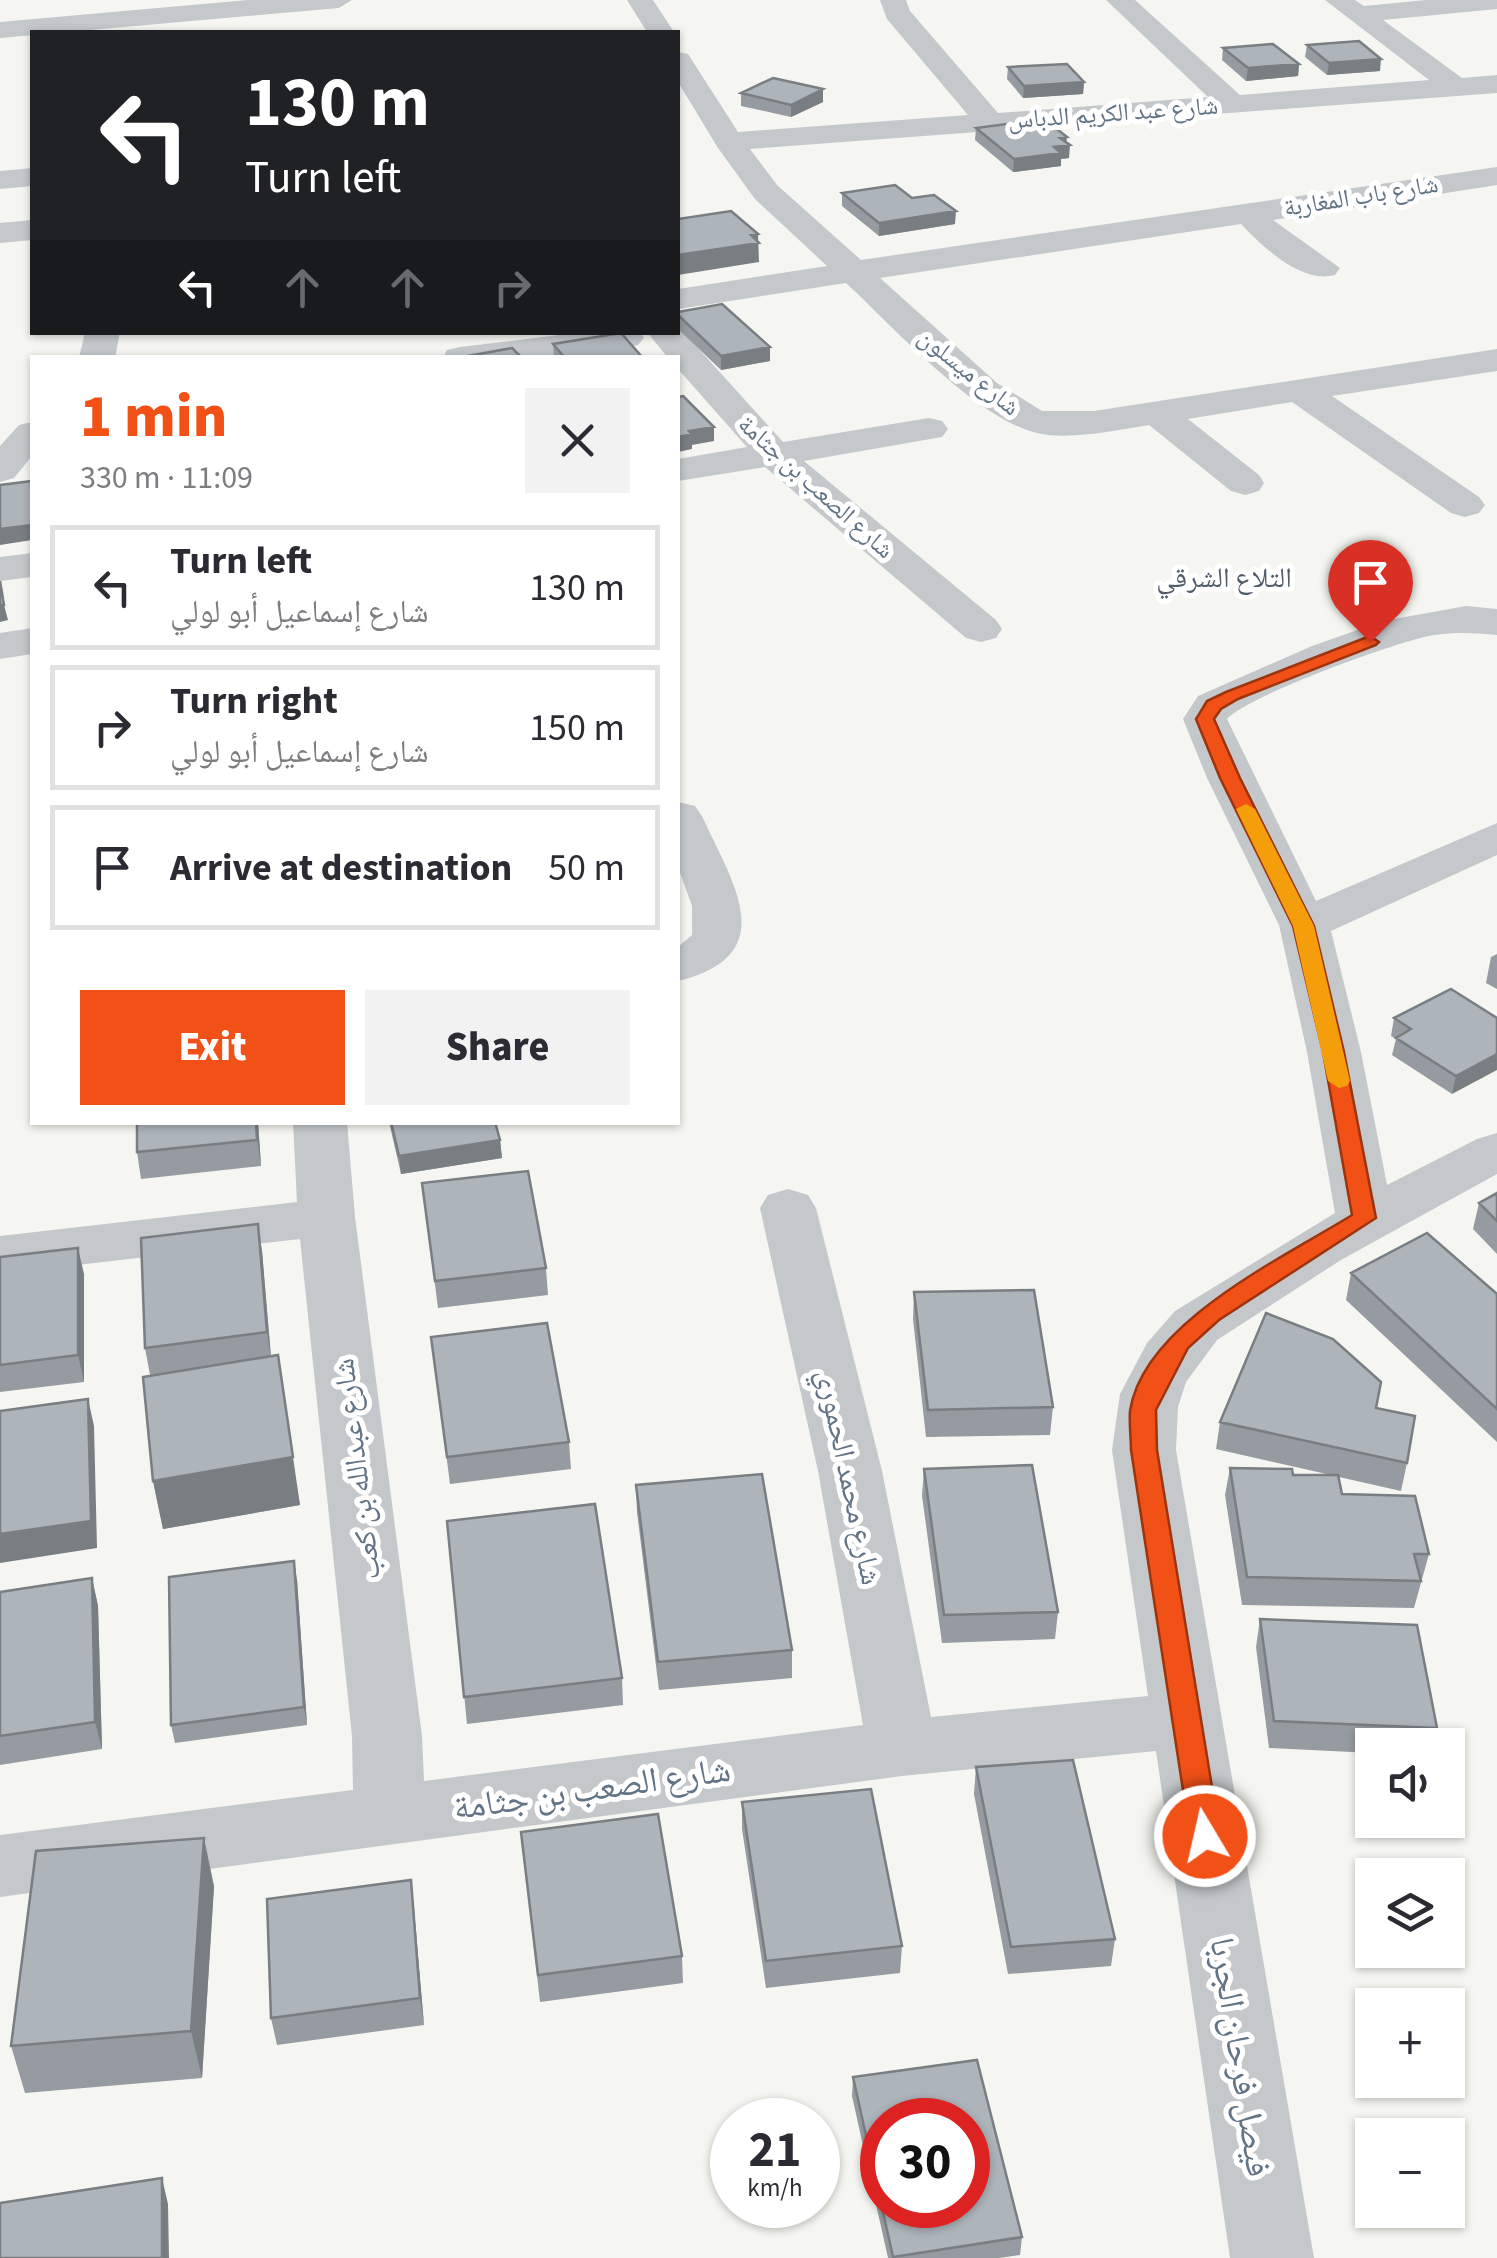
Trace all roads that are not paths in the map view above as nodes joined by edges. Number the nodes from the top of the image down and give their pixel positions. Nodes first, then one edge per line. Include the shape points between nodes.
1 (640, 0) edge
2 (893, 0) edge
3 (1119, 0) edge
4 (1497, 1) edge
5 (352, 4) edge
6 (1348, 7) edge
7 (0, 30) edge
8 (659, 30) edge
9 (680, 63) edge
10 (1497, 84) edge
11 (1456, 88) junction
12 (1233, 104) junction
13 (990, 122) junction
14 (729, 142) junction
15 (1497, 176) edge
16 (30, 177) edge
17 (0, 180) edge
18 (1258, 213) junction
19 (30, 230) edge
20 (0, 233) edge
21 (1323, 268) dead end
22 (849, 271) junction
23 (680, 299) edge
24 (649, 335) edge
25 (667, 335) edge
26 (485, 355) edge
27 (1497, 360) edge
28 (1298, 390) junction
29 (30, 406) edge
30 (0, 410) edge
31 (1156, 412) junction
32 (929, 429) dead end
33 (30, 434) edge
34 (775, 456) junction
35 (0, 470) edge
36 (680, 470) edge
37 (1244, 483) dead end
38 (1465, 505) dead end
39 (30, 565) edge
40 (0, 570) edge
41 (1497, 622) edge
42 (981, 629) dead end
43 (30, 641) edge
44 (0, 646) edge
45 (680, 821) edge
46 (1497, 837) edge
47 (1304, 926) junction
48 (680, 965) edge
49 (320, 1125) edge
50 (1497, 1152) edge
51 (788, 1208) dead end
52 (326, 1217) junction
53 (1364, 1218) junction
54 (0, 1255) edge
55 (1186, 1720) junction
56 (902, 1748) junction
57 (390, 1815) junction
58 (0, 1866) edge
59 (1272, 2258) edge

1 - 8 street
2 - 13 street
3 - 12 street
4 - 6 street
5 - 7 street
6 - 11 street
9 - 14 street, شارع ميسلون
10 - 11 street, شارع عبد الكريم الدباس
11 - 12 street, شارع عبد الكريم الدباس
12 - 13 street, شارع عبد الكريم الدباس
13 - 14 street, شارع عبد الكريم الدباس
14 - 22 street, شارع ميسلون via 766,192
15 - 18 street, شارع باب المغاربة
16 - 17 street
18 - 21 street, شارع باب المغاربة via 1254,220 1267,234
18 - 22 street
19 - 20 street
22 - 23 street
22 - 31 street, شارع ميسلون via 984,391 1028,420 1080,423
24 - 26 street
25 - 34 street, شارع الصعب بن جثامة
27 - 28 street, شارع ميسلون
28 - 31 street, شارع ميسلون
28 - 38 street
29 - 30 street
31 - 37 street
32 - 34 street
33 - 35 street
34 - 36 street
34 - 42 street, شارع الصعب بن جثامة
39 - 40 street
41 - 47 street via 1461,617 1402,630 1214,705 1205,719
43 - 44 street
45 - 48 street via 720,929 708,948
46 - 47 street
47 - 53 street
49 - 52 street, شارع عبدالله بن كعب
50 - 53 street, فيصل فرحان الجربا
51 - 56 street, شارع محمد الحموري via 850,1471
52 - 54 street
52 - 57 street, شارع عبدالله بن كعب via 386,1716
53 - 55 street, فيصل فرحان الجربا via 1210,1314 1180,1342 1143,1410
55 - 56 street, شارع الصعب بن جثامة
55 - 59 street, فيصل فرحان الجربا
56 - 57 street, شارع الصعب بن جثامة
57 - 58 street, شارع الصعب بن جثامة

